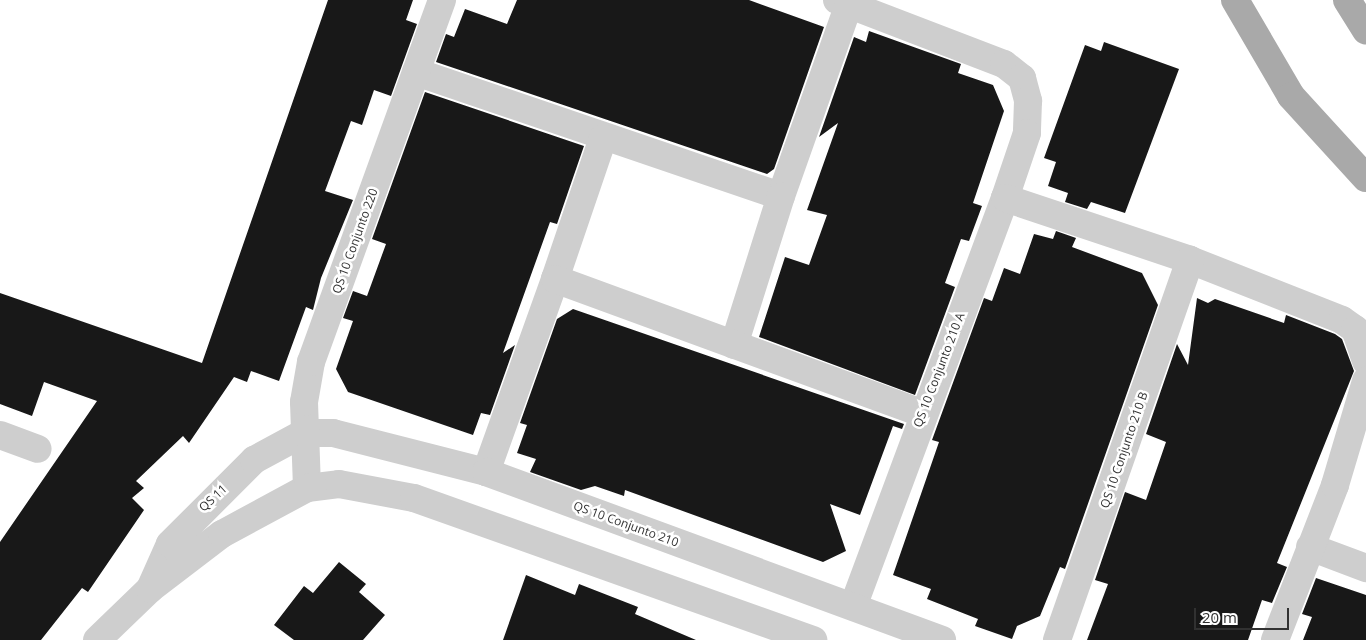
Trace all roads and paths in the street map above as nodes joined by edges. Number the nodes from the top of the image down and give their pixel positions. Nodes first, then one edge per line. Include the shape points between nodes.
1 (442, 0) edge
2 (1235, 0) edge
3 (1347, 0) edge
4 (843, 2) edge
5 (1366, 30) edge
6 (416, 72) junction
7 (603, 138) junction
8 (1366, 178) edge
9 (781, 196) junction
10 (1005, 198) junction
11 (1190, 260) junction
12 (555, 280) junction
13 (734, 345) junction
14 (1366, 361) edge
15 (1366, 381) edge
16 (922, 414) junction
17 (304, 433) junction
18 (0, 435) edge
19 (38, 449) dead end
20 (486, 472) junction
21 (307, 488) junction
22 (1310, 548) junction
23 (1366, 568) edge
24 (150, 589) junction
25 (853, 607) junction
26 (97, 640) edge
27 (813, 640) edge
28 (942, 640) edge
29 (1057, 640) edge
30 (1275, 640) edge

1 - 6 street, QS 10 Conjunto 220
2 - 8 main road via 1291,96
3 - 5 main road
4 - 9 street
4 - 10 street, QS 10 Conjunto 210 A via 1004,64 1022,78 1028,101 1026,133
6 - 7 street
6 - 17 street, QS 10 Conjunto 220 via 311,362
7 - 9 street
7 - 12 street
9 - 13 street
10 - 11 street
10 - 16 street, QS 10 Conjunto 210 A
11 - 14 street via 1342,320 1355,329
11 - 29 street, QS 10 Conjunto 210 B
12 - 13 street
12 - 20 street
13 - 16 street
15 - 22 street via 1359,415
16 - 25 street, QS 10 Conjunto 210 A
17 - 20 street, QS 10 Conjunto 210 via 363,438
17 - 21 street, QS 10 Conjunto 220
17 - 24 street, QS 11 via 254,460 208,501 170,544
18 - 19 street
20 - 25 street, QS 10 Conjunto 210
21 - 24 street, QS 11 via 222,534
21 - 27 street via 339,484 414,498
22 - 23 street
22 - 30 street
24 - 26 street, QS 11
25 - 28 street, QS 10 Conjunto 210

